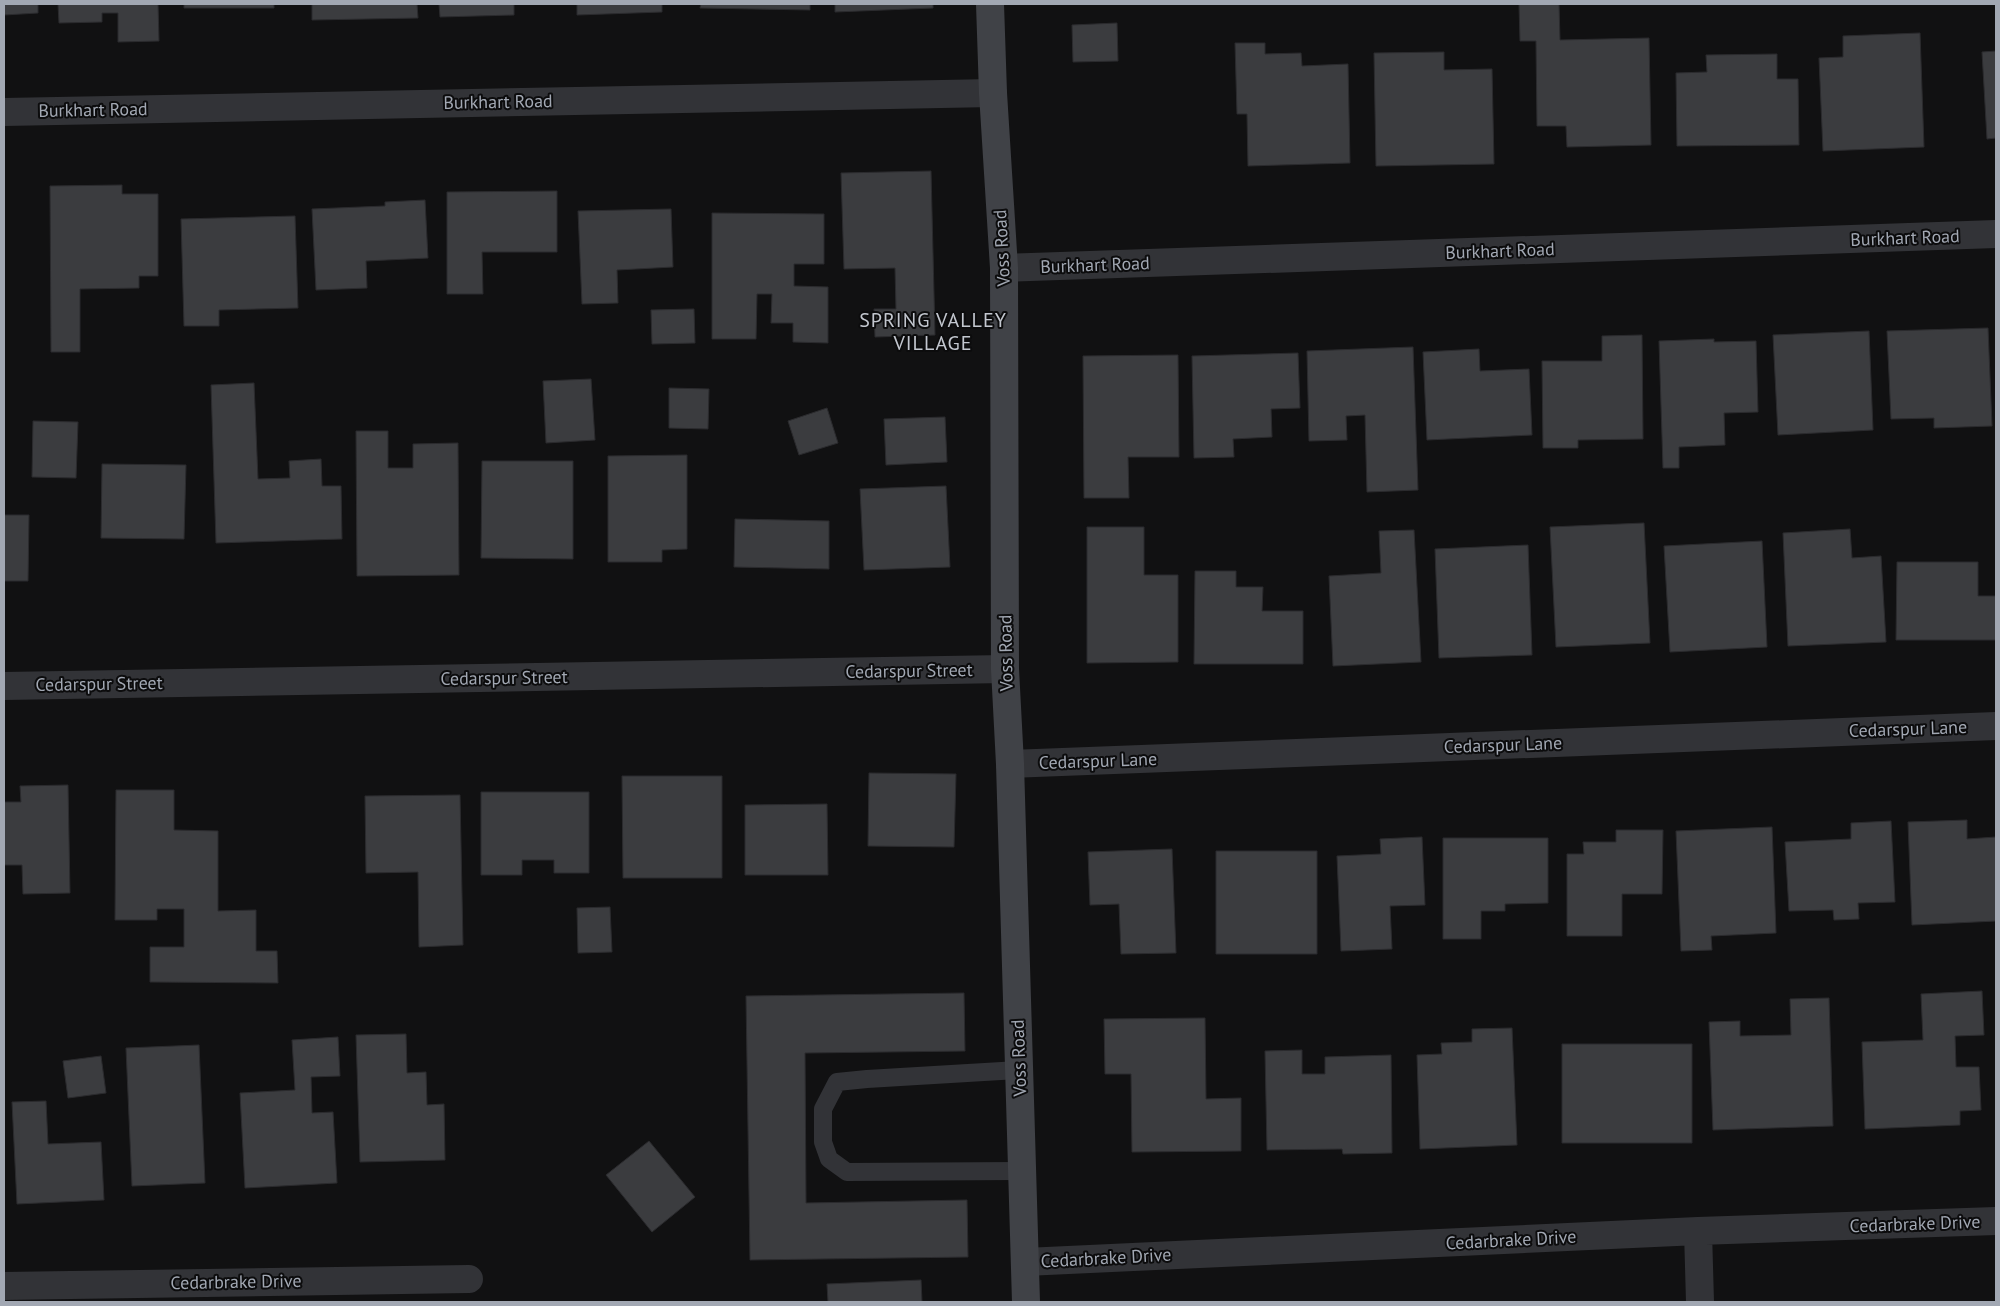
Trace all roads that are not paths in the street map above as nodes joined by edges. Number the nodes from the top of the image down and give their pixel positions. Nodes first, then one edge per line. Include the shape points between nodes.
1 (990, 4) edge
2 (993, 93) junction
3 (4, 112) edge
4 (1996, 234) edge
5 (1004, 268) junction
6 (1005, 670) junction
7 (4, 686) edge
8 (1996, 726) edge
9 (1010, 764) junction
10 (1019, 1070) junction
11 (1023, 1171) junction
12 (1996, 1221) edge
13 (1698, 1231) junction
14 (1025, 1262) junction
15 (469, 1279) dead end
16 (4, 1286) edge
17 (1026, 1302) edge
18 (1700, 1302) edge

1 - 2 street, Voss Road
2 - 3 street, Burkhart Road
2 - 5 street, Voss Road
4 - 5 street, Burkhart Road
5 - 6 street, Voss Road
6 - 7 street, Cedarspur Street
6 - 9 street, Voss Road
8 - 9 street, Cedarspur Lane
9 - 10 street, Voss Road
10 - 11 street, Voss Road
10 - 11 lane via 838,1082 823,1109 823,1142 829,1159 847,1172
11 - 14 street, Voss Road
12 - 13 street, Cedarbrake Drive
13 - 14 street, Cedarbrake Drive
13 - 18 street
14 - 17 street, Voss Road
15 - 16 street, Cedarbrake Drive

